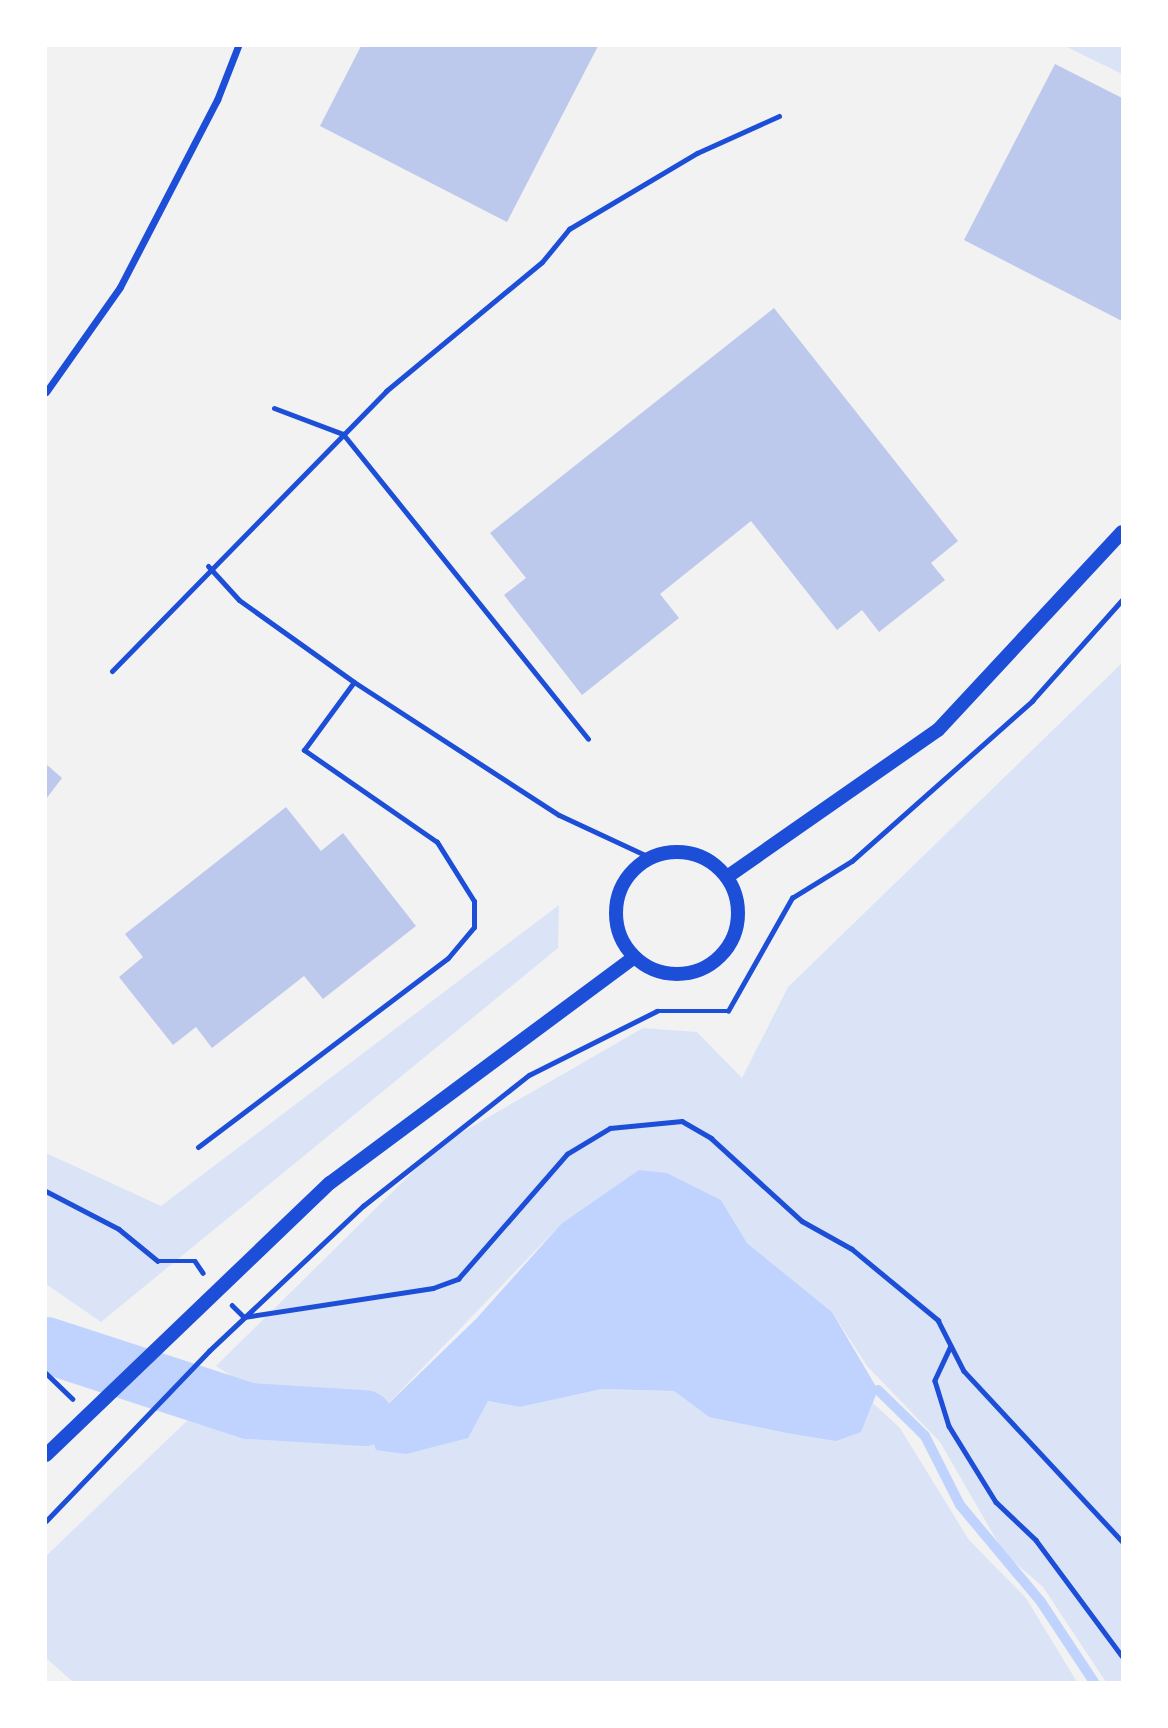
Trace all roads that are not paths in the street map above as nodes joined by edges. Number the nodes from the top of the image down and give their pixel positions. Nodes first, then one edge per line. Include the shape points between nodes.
1 (238, 46) edge
2 (779, 116) dead end
3 (46, 392) edge
4 (274, 408) dead end
5 (343, 434) junction
6 (1122, 532) edge
7 (208, 566) junction
8 (112, 671) dead end
9 (354, 682) junction
10 (588, 739) dead end
11 (649, 858) junction
12 (727, 877) junction
13 (634, 957) junction
14 (198, 1147) dead end
15 (46, 1455) edge

1 - 3 street via 217,100 120,287
2 - 5 lane via 697,153 569,229 542,262
4 - 5 lane
5 - 7 lane
5 - 10 lane
6 - 12 main road via 938,730
7 - 8 lane
7 - 9 lane via 239,600
9 - 11 lane via 559,815
9 - 14 lane via 304,750 437,842 474,901 474,926 448,958
11 - 12 main road via 690,852
11 - 13 main road via 622,885 615,906 621,940
12 - 13 main road via 738,925 714,962 682,975 661,973
13 - 15 main road via 330,1182

